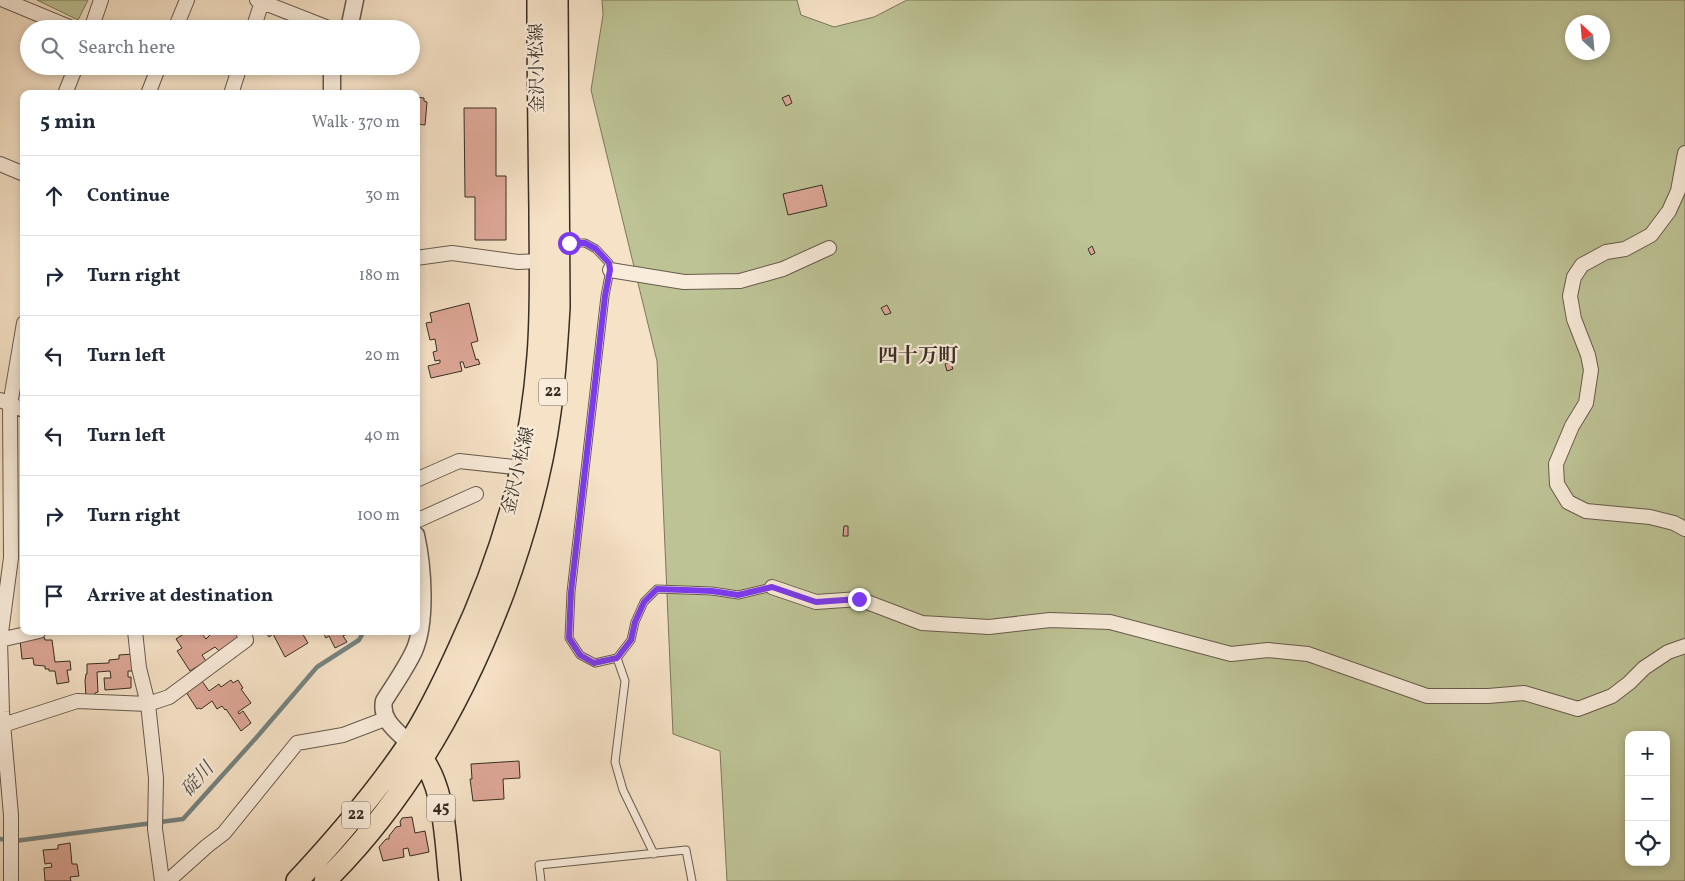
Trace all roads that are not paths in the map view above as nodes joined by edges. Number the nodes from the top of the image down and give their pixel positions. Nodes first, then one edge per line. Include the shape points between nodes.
1 (4, 0) edge
2 (101, 0) edge
3 (187, 0) edge
4 (355, 0) edge
5 (538, 0) edge
6 (556, 0) edge
7 (260, 1) edge
8 (52, 20) edge
9 (94, 20) edge
10 (179, 20) edge
11 (255, 20) edge
12 (308, 20) edge
13 (351, 20) edge
14 (72, 75) edge
15 (155, 75) edge
16 (237, 75) edge
17 (332, 75) edge
18 (67, 90) edge
19 (150, 90) edge
20 (232, 90) edge
21 (332, 90) edge
22 (558, 148) junction
23 (1685, 153) edge
24 (0, 164) edge
25 (20, 172) edge
26 (829, 248) dead end
27 (420, 257) edge
28 (540, 261) junction
29 (610, 270) junction
30 (20, 340) edge
31 (5, 403) edge
32 (20, 409) edge
33 (523, 468) junction
34 (420, 478) edge
35 (476, 494) dead end
36 (420, 519) edge
37 (1685, 529) edge
38 (420, 558) edge
39 (772, 587) joint
40 (420, 629) edge
41 (22, 635) edge
42 (135, 635) edge
43 (244, 635) edge
44 (418, 635) edge
45 (0, 640) edge
46 (1685, 646) edge
47 (617, 658) junction
48 (148, 704) junction
49 (385, 719) junction
50 (3, 725) junction
51 (416, 751) junction
52 (654, 854) junction
53 (11, 881) edge
54 (162, 881) edge
55 (168, 881) edge
56 (297, 881) edge
57 (325, 881) edge
58 (450, 881) edge
59 (540, 881) edge
60 (692, 881) edge

1 - 8 street
2 - 9 street
3 - 10 street
4 - 13 street
5 - 28 main road, 金沢小松線 / 22
6 - 22 main road, 金沢小松線 / 22
7 - 11 street
7 - 12 street
14 - 18 street
15 - 19 street
16 - 20 street
17 - 21 street
22 - 29 lane via 569,243 585,243 596,249 609,263
22 - 51 main road, 金沢小松線 / 22 via 558,336 550,414 540,469 523,536 491,626 441,729
23 - 37 street via 1678,191 1669,211 1651,235 1582,265 1574,277 1570,296 1574,319 1591,370 1586,404 1572,426 1556,464 1557,484 1568,502 1586,511 1650,517
24 - 25 street
26 - 29 street via 783,268 740,281 684,282
27 - 28 street via 452,253 518,262
28 - 33 main road, 金沢小松線 / 22 via 538,357
29 - 47 lane via 571,592 569,638 580,655 594,663
30 - 31 street
31 - 32 street
31 - 45 street via 11,558
33 - 34 street via 459,461
33 - 51 main road, 金沢小松線 / 22 via 494,564
35 - 36 street
38 - 40 street
39 - 46 street via 816,602 859,599 922,623 989,627 1050,620 1110,622 1231,654 1268,650 1308,654 1427,696 1524,693 1578,709 1612,696 1644,668 1668,652
39 - 47 lane via 738,595 657,589 644,602 631,640
41 - 45 street
42 - 48 street
43 - 48 street via 246,640 169,697
44 - 49 street via 414,650 384,701
45 - 50 street
47 - 52 lane via 625,681 615,762 623,790
48 - 50 street via 77,701
48 - 54 street via 156,778 155,829
49 - 51 street
49 - 55 street via 343,735 297,743 224,833
50 - 53 street via 11,815
51 - 56 main road, 金沢小松線 / 22 via 383,781
51 - 57 main road, 金沢小松線 / 22 via 399,794 370,832
51 - 58 main road, 45 via 436,783
52 - 59 lane via 539,865
52 - 60 lane via 686,850

